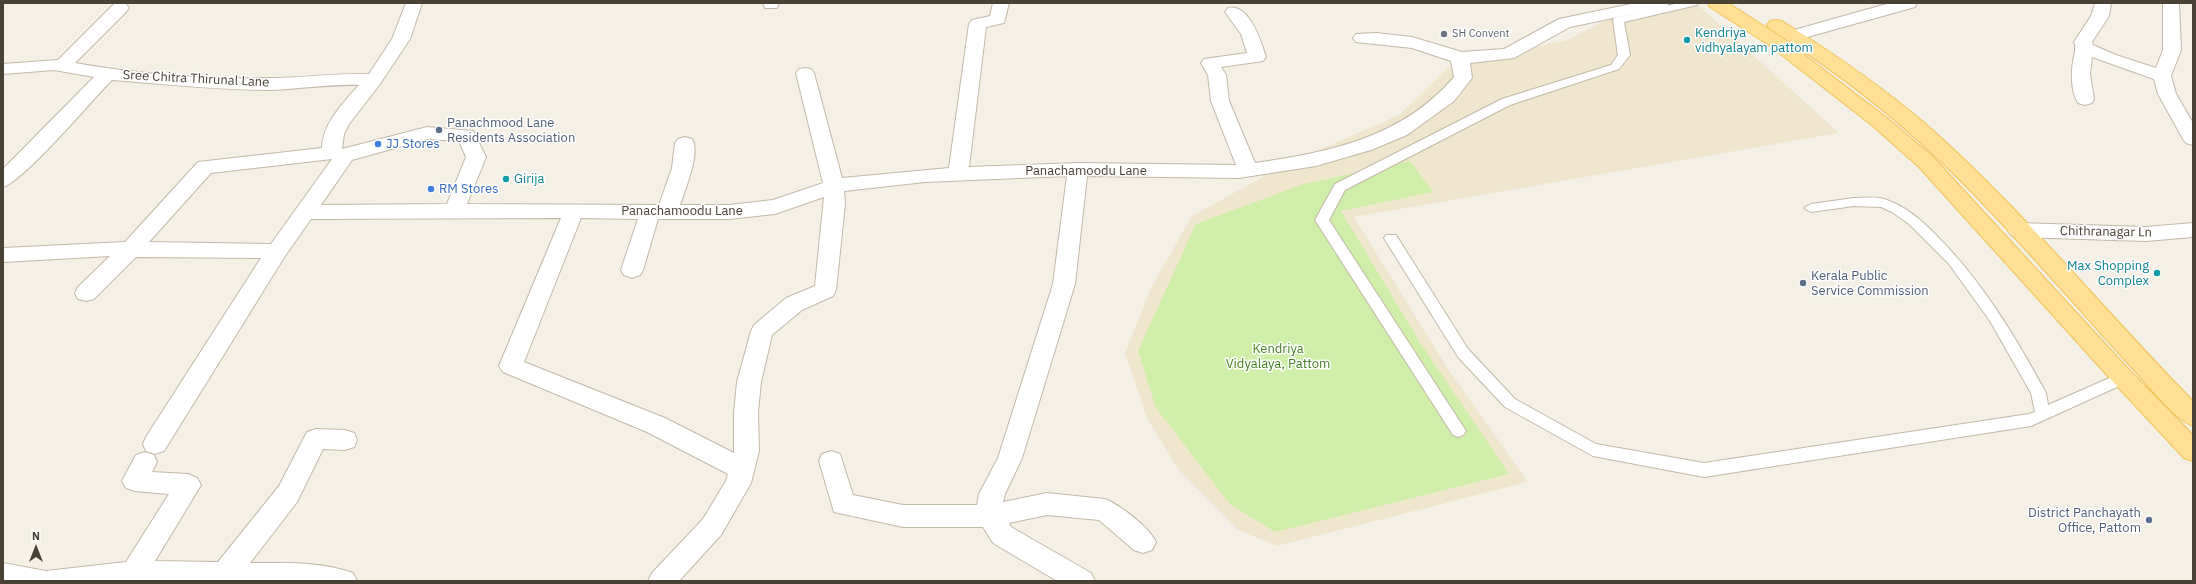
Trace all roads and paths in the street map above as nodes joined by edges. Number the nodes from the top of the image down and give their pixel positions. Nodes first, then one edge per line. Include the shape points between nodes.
1 (414, 3) edge
2 (1000, 3) edge
3 (1661, 3) edge
4 (1692, 3) edge
5 (1716, 3) edge
6 (1739, 3) edge
7 (1909, 3) edge
8 (2103, 3) edge
9 (2171, 3) edge
10 (120, 8) dead end
11 (1234, 12) dead end
12 (1793, 36) junction
13 (1362, 38) dead end
14 (2085, 48) junction
15 (1460, 58) junction
16 (62, 66) junction
17 (3, 69) edge
18 (804, 73) dead end
19 (107, 74) junction
20 (2162, 76) junction
21 (374, 80) junction
22 (2085, 99) dead end
23 (2193, 139) edge
24 (685, 143) dead end
25 (338, 154) junction
26 (1078, 169) junction
27 (1248, 171) junction
28 (958, 173) junction
29 (3, 180) edge
30 (834, 186) junction
31 (1812, 208) dead end
32 (454, 211) junction
33 (574, 211) junction
34 (306, 212) junction
35 (659, 213) junction
36 (2018, 230) junction
37 (2193, 230) edge
38 (1391, 238) dead end
39 (130, 249) junction
40 (277, 251) junction
41 (3, 255) edge
42 (632, 270) dead end
43 (86, 293) dead end
44 (2123, 378) junction
45 (2043, 415) junction
46 (2193, 416) edge
47 (1458, 431) dead end
48 (346, 440) dead end
49 (2193, 451) edge
50 (831, 461) dead end
51 (742, 469) junction
52 (991, 516) junction
53 (1143, 542) dead end
54 (134, 573) junction
55 (226, 573) junction
56 (3, 575) edge
57 (40, 581) edge
58 (51, 581) edge
59 (343, 581) edge
60 (662, 581) edge
61 (1081, 581) edge

1 - 21 street via 401,39
2 - 28 street via 998,19 978,24
3 - 15 street via 1565,23 1508,54
4 - 47 lane via 1618,20 1624,55 1615,68 1506,102 1340,187 1322,220
5 - 44 main road via 1775,41 1880,122 1926,162
6 - 12 main road
7 - 12 street
8 - 14 street via 2100,16 2084,42
9 - 20 street via 2172,50
10 - 16 street
11 - 27 street via 1250,34 1257,57 1210,63 1217,75 1220,101
12 - 36 main road via 1873,92 1932,141
13 - 15 street via 1403,40 1426,45
14 - 20 street
14 - 22 street via 2081,60 2080,80
15 - 27 street, Panachamoodu Lane via 1463,78 1447,97 1400,131 1364,146 1316,160
16 - 17 street, Sree Chitra Thirunal Lane
16 - 19 street, Sree Chitra Thirunal Lane
18 - 30 street
19 - 21 street, Sree Chitra Thirunal Lane via 213,83 272,84 340,79
19 - 29 street
20 - 23 street via 2167,94
21 - 25 street via 348,109 330,142
24 - 35 street via 682,168
25 - 32 street via 427,133 466,136 476,158
25 - 34 street
25 - 39 street via 205,167
26 - 27 street, Panachamoodu Lane
26 - 28 street, Panachamoodu Lane
26 - 52 street via 1064,284 1010,458 992,494 989,510
28 - 30 street, Panachamoodu Lane
30 - 35 street, Panachamoodu Lane via 775,207 729,212
30 - 51 street via 835,204 825,290 794,304 762,331 748,382 747,451
31 - 45 lane via 1854,202 1883,203 1897,208 1914,221 1954,261 1995,317 2038,393
32 - 33 street, Panachamoodu Lane
32 - 34 street, Panachamoodu Lane
33 - 35 street, Panachamoodu Lane
33 - 51 street via 511,366 656,425
34 - 40 street
35 - 42 street
36 - 37 street, Chithranagar Ln via 2146,234
36 - 46 main road
38 - 45 lane via 1463,353 1510,404 1593,450 1704,470 2031,420
39 - 40 street
39 - 41 street
39 - 43 street
40 - 54 street via 135,481 188,485
44 - 45 lane
44 - 49 main road
48 - 55 street via 316,439 288,494
50 - 52 street via 843,504 903,516
51 - 60 street via 738,483 712,527
52 - 53 street via 1047,504 1105,510
52 - 61 street via 1002,535
54 - 55 street
54 - 58 street
55 - 59 street via 304,575
56 - 57 street

